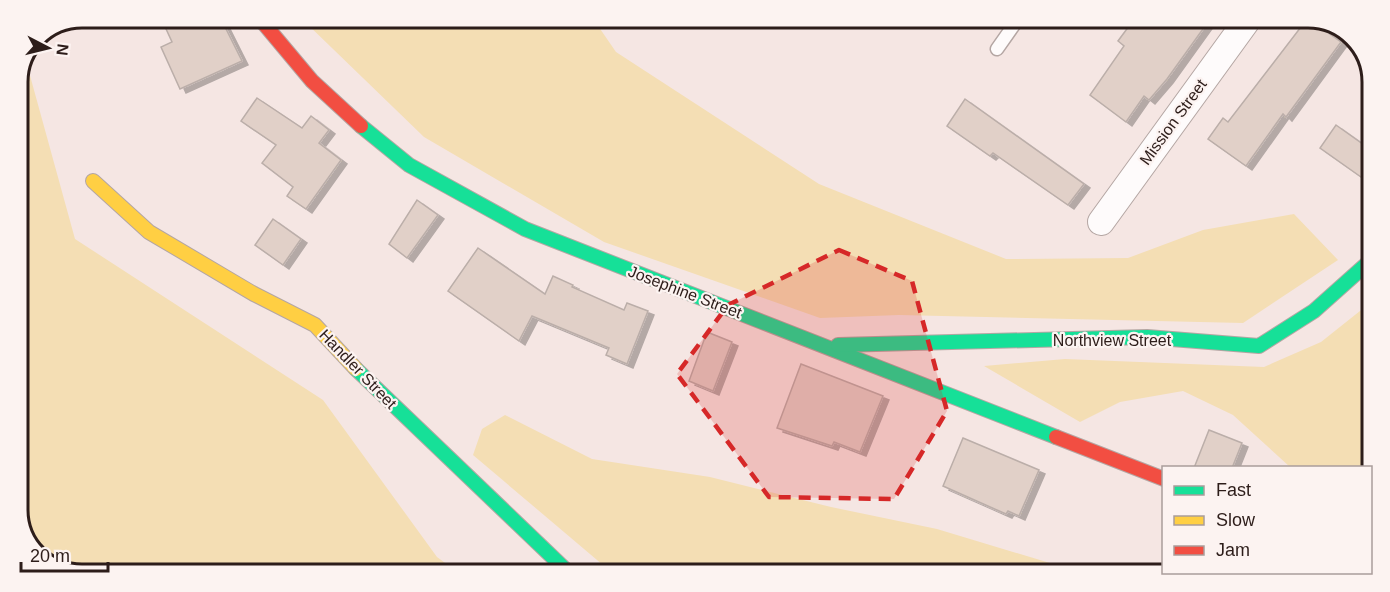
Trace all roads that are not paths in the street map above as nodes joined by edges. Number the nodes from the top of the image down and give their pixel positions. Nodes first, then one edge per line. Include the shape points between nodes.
1 (268, 28) edge
2 (1012, 28) edge
3 (1242, 28) edge
4 (997, 49) dead end
5 (93, 181) dead end
6 (1101, 222) dead end
7 (1361, 269) edge
8 (824, 345) junction
9 (1162, 478) edge
10 (560, 564) edge

1 - 8 street, Josephine Street via 345,113 409,165 445,186 525,229
2 - 4 lane
3 - 6 street, Mission Street
5 - 10 street, Handler Street via 149,232 315,325 361,375
7 - 8 street, Northview Street via 1314,311 1259,346 1147,337
8 - 9 street, Josephine Street

